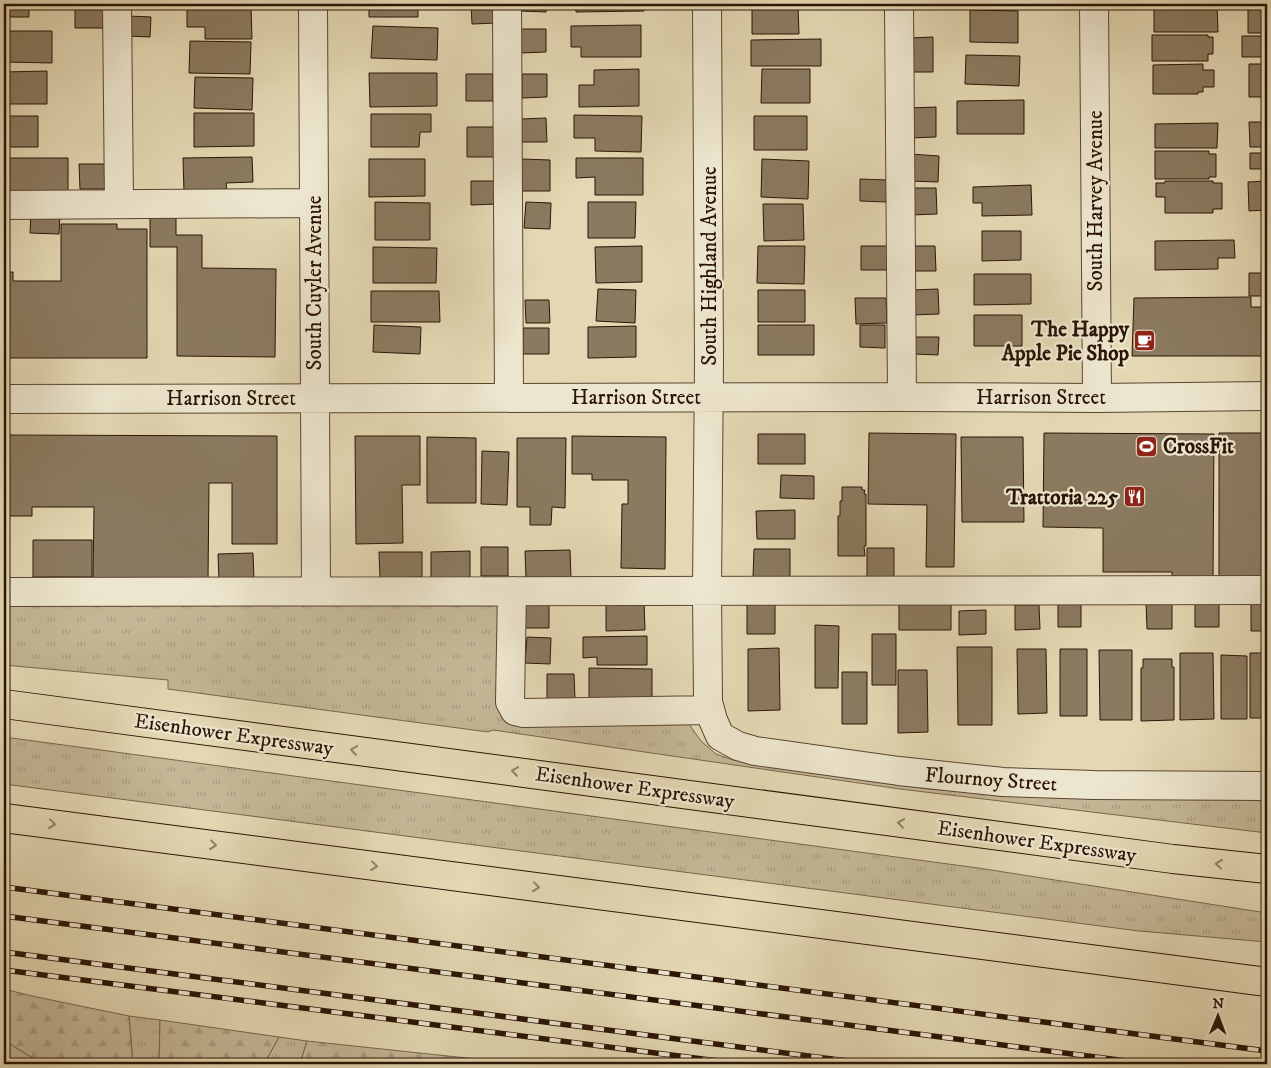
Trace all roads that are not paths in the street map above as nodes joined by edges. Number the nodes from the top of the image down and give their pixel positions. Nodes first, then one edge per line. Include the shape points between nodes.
1 (117, 4) edge
2 (313, 4) edge
3 (507, 4) edge
4 (707, 4) edge
5 (899, 4) edge
6 (1094, 4) edge
7 (314, 203) junction
8 (119, 204) junction
9 (4, 205) edge
10 (902, 396) junction
11 (1267, 396) edge
12 (509, 397) junction
13 (709, 397) junction
14 (315, 398) junction
15 (1097, 398) junction
16 (4, 399) edge
17 (1267, 590) edge
18 (512, 591) junction
19 (708, 591) junction
20 (4, 592) edge
21 (316, 592) junction
22 (4, 704) edge
23 (710, 710) junction
24 (720, 736) joint
25 (1267, 786) edge
26 (4, 818) edge
27 (1267, 869) edge
28 (1267, 982) edge

1 - 8 street
2 - 7 street, South Cuyler Avenue
3 - 12 street
4 - 13 street, South Highland Avenue
5 - 10 street
6 - 15 street, South Harvey Avenue
7 - 8 street
7 - 14 street, South Cuyler Avenue
8 - 9 street
10 - 13 street, Harrison Street
10 - 15 street, Harrison Street
11 - 15 street, Harrison Street
12 - 13 street, Harrison Street
12 - 14 street, Harrison Street
13 - 19 street, South Highland Avenue
14 - 16 street, Harrison Street
14 - 21 street, South Cuyler Avenue
17 - 19 street
18 - 19 street
18 - 21 street
18 - 23 street via 510,702 515,711
19 - 23 street, South Highland Avenue
20 - 21 street
27 -> 22 highway, Eisenhower Expressway
23 - 24 street, South Highland Avenue
24 - 25 street, Flournoy Street via 755,751 899,772 1003,782
26 -> 28 highway

